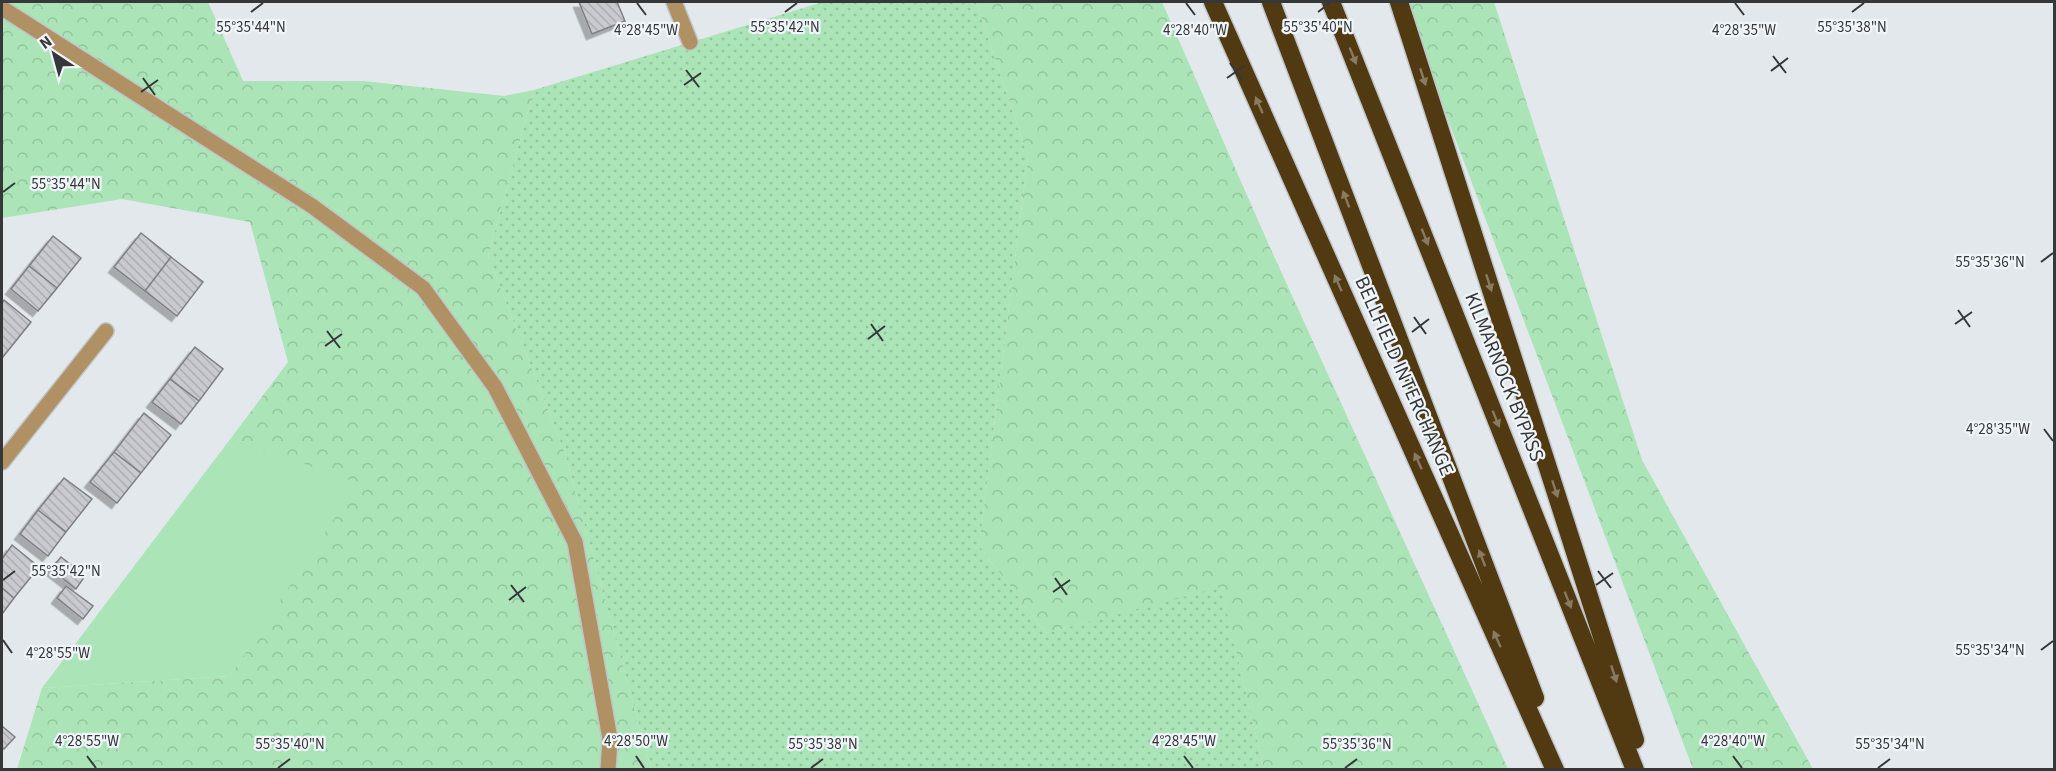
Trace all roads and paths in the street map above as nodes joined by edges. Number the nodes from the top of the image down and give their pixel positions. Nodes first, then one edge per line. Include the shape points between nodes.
1 (674, 2) edge
2 (1213, 2) edge
3 (1270, 2) edge
4 (1331, 2) edge
5 (1399, 2) edge
6 (2, 8) edge
7 (690, 42) dead end
8 (106, 331) dead end
9 (2, 462) edge
10 (609, 770) edge
11 (1555, 770) edge
12 (1563, 770) edge
13 (1635, 770) edge
14 (1645, 770) edge

1 - 7 street
11 -> 2 highway, BELLFIELD INTERCHANGE
12 -> 3 highway
4 -> 13 highway, KILMARNOCK BYPASS
5 -> 14 highway
6 - 10 street via 312,206 423,288 495,387 575,542 609,739
8 - 9 street

